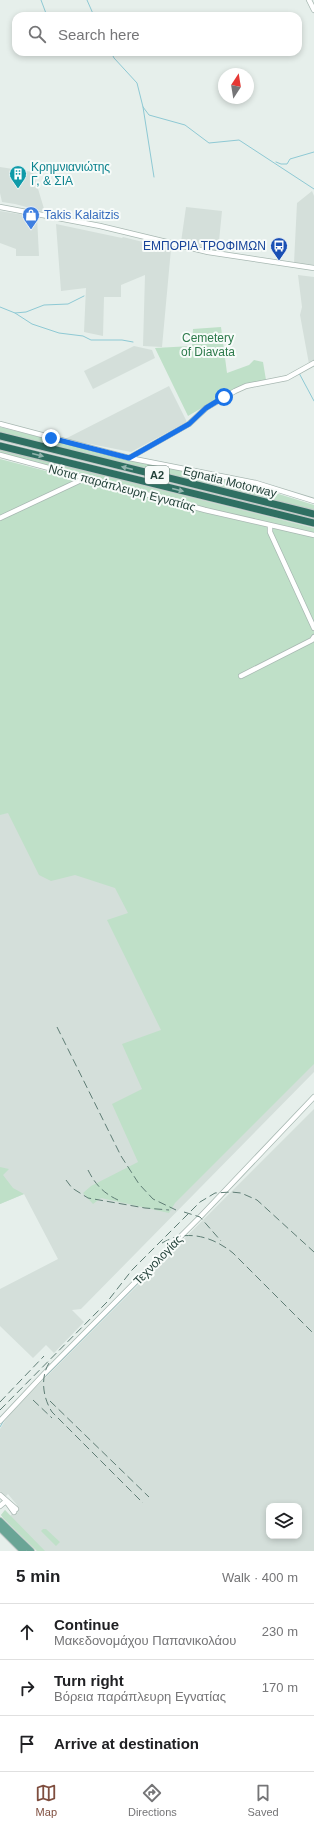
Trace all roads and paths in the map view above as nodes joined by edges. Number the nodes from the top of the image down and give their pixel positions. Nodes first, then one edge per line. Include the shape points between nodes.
1 (309, 0) edge
2 (314, 10) edge
3 (0, 207) edge
4 (314, 268) edge
5 (314, 363) edge
6 (0, 424) edge
7 (0, 436) edge
8 (0, 446) edge
9 (0, 455) edge
10 (129, 458) junction
11 (82, 477) junction
12 (314, 501) edge
13 (314, 514) edge
14 (0, 518) edge
15 (314, 523) edge
16 (270, 525) junction
17 (314, 535) edge
18 (314, 628) edge
19 (314, 637) edge
20 (241, 676) dead end
21 (314, 1097) edge
22 (0, 1421) edge
23 (0, 1494) edge
24 (6, 1501) junction
25 (0, 1506) edge
26 (15, 1511) dead end
27 (0, 1521) edge
28 (0, 1528) edge
29 (23, 1551) edge
30 (31, 1551) edge

1 - 2 street
3 - 4 street via 100,226 215,254
5 - 10 street via 287,378 246,386 235,391 206,408 189,424
6 - 10 street
13 -> 7 highway, Egnatia Motorway / Α2
8 -> 15 highway, Egnatia Motorway / Α2
9 - 11 street, Νότια παράπλευρη Εγνατίας
10 - 12 street via 256,483
11 - 14 street via 79,481
11 - 16 street, Νότια παράπλευρη Εγνατίας
16 - 17 street, Νότια παράπλευρη Εγνατίας
16 - 18 street via 270,532
19 - 20 street
21 - 22 street, Τεχνολογίας
23 - 24 street
24 - 25 street
24 - 26 street
27 - 30 main road
28 - 29 main road

